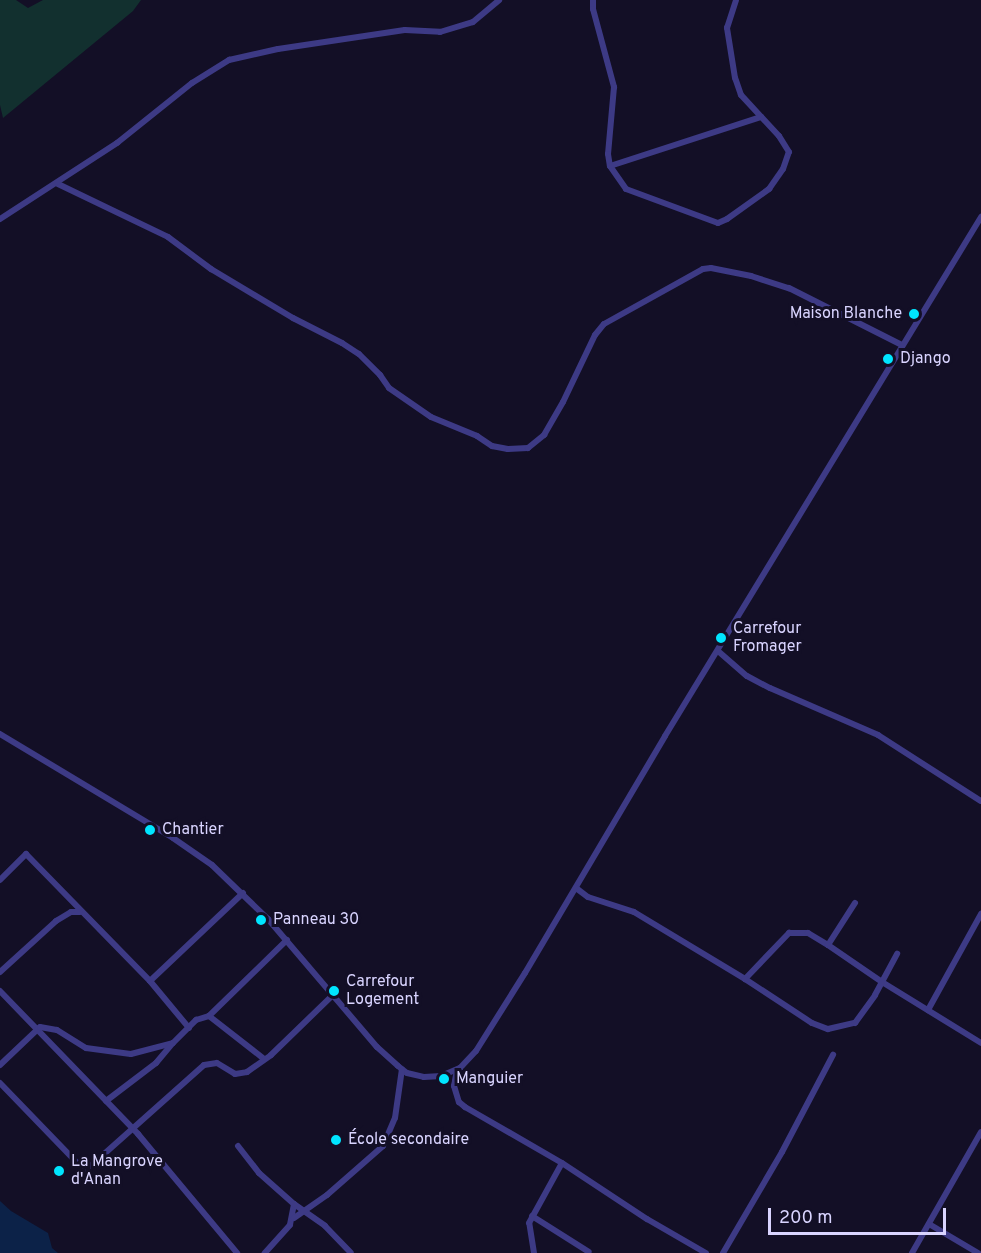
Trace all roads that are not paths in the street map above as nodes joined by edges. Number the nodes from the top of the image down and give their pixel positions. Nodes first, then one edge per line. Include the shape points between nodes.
1 (499, 0) edge
2 (593, 0) edge
3 (736, 0) edge
4 (761, 117) junction
5 (610, 166) junction
6 (58, 184) junction
7 (981, 217) edge
8 (0, 219) edge
9 (902, 345) junction
10 (718, 651) junction
11 (0, 734) edge
12 (981, 801) edge
13 (0, 880) edge
14 (576, 888) junction
15 (243, 893) junction
16 (855, 903) dead end
17 (81, 912) junction
18 (981, 915) edge
19 (286, 940) junction
20 (828, 945) junction
21 (897, 954) dead end
22 (0, 972) edge
23 (745, 979) junction
24 (150, 981) junction
25 (882, 982) junction
26 (0, 991) edge
27 (333, 994) junction
28 (928, 1010) junction
29 (209, 1016) junction
30 (189, 1028) junction
31 (36, 1030) junction
32 (173, 1043) junction
33 (981, 1043) edge
34 (833, 1055) dead end
35 (263, 1058) junction
36 (0, 1065) edge
37 (402, 1069) junction
38 (457, 1070) junction
39 (0, 1083) edge
40 (106, 1101) junction
41 (132, 1130) junction
42 (981, 1132) edge
43 (238, 1146) dead end
44 (562, 1163) junction
45 (294, 1204) junction
46 (306, 1211) junction
47 (532, 1216) junction
48 (294, 1218) junction
49 (929, 1224) junction
50 (589, 1252) edge
51 (237, 1253) edge
52 (265, 1253) edge
53 (351, 1253) edge
54 (534, 1253) edge
55 (706, 1253) edge
56 (723, 1253) edge
57 (912, 1253) edge
58 (978, 1253) edge

1 - 6 street via 473,22 440,32 405,30 229,60 192,83
2 - 5 street via 592,9 614,87
3 - 4 street via 727,28 735,78 741,95
4 - 5 street
4 - 5 street via 789,149 789,155 769,189 722,223 626,189
6 - 8 street
6 - 9 street via 168,237 211,269 342,343 366,361 389,388 431,417 492,446 528,448 544,435 604,324 703,269 751,276 789,288
7 - 9 street
9 - 10 street
10 - 12 street via 747,676 878,735
10 - 14 street
11 - 15 street via 173,838
13 - 17 street via 26,854
14 - 23 street via 588,897 634,912
14 - 38 street via 476,1051
15 - 19 street
15 - 24 street
16 - 20 street
17 - 22 street via 71,912 56,921
17 - 24 street
18 - 28 street
19 - 27 street
19 - 29 street
20 - 23 street via 808,933 789,933
20 - 25 street
21 - 25 street
23 - 25 street via 812,1023 828,1029 855,1023
24 - 30 street
25 - 28 street
26 - 31 street
27 - 35 street via 271,1055
27 - 37 street via 377,1047
28 - 33 street
29 - 30 street via 196,1020
29 - 35 street
30 - 32 street
31 - 32 street via 46,1026 86,1048 116,1054
31 - 36 street
31 - 40 street
32 - 40 street via 156,1063
34 - 56 street
35 - 41 street via 243,1074 228,1071 217,1063 204,1065
37 - 38 street via 415,1076 433,1077
37 - 46 street via 395,1118 383,1146
38 - 44 street via 454,1086 459,1102
39 - 41 street via 85,1171
40 - 41 street
41 - 51 street
42 - 49 street
43 - 45 street via 259,1173
44 - 47 street
44 - 55 street
45 - 46 street
45 - 48 street
46 - 48 street
46 - 53 street
47 - 50 street
47 - 54 street via 530,1235
48 - 52 street via 286,1233
49 - 57 street
49 - 58 street

